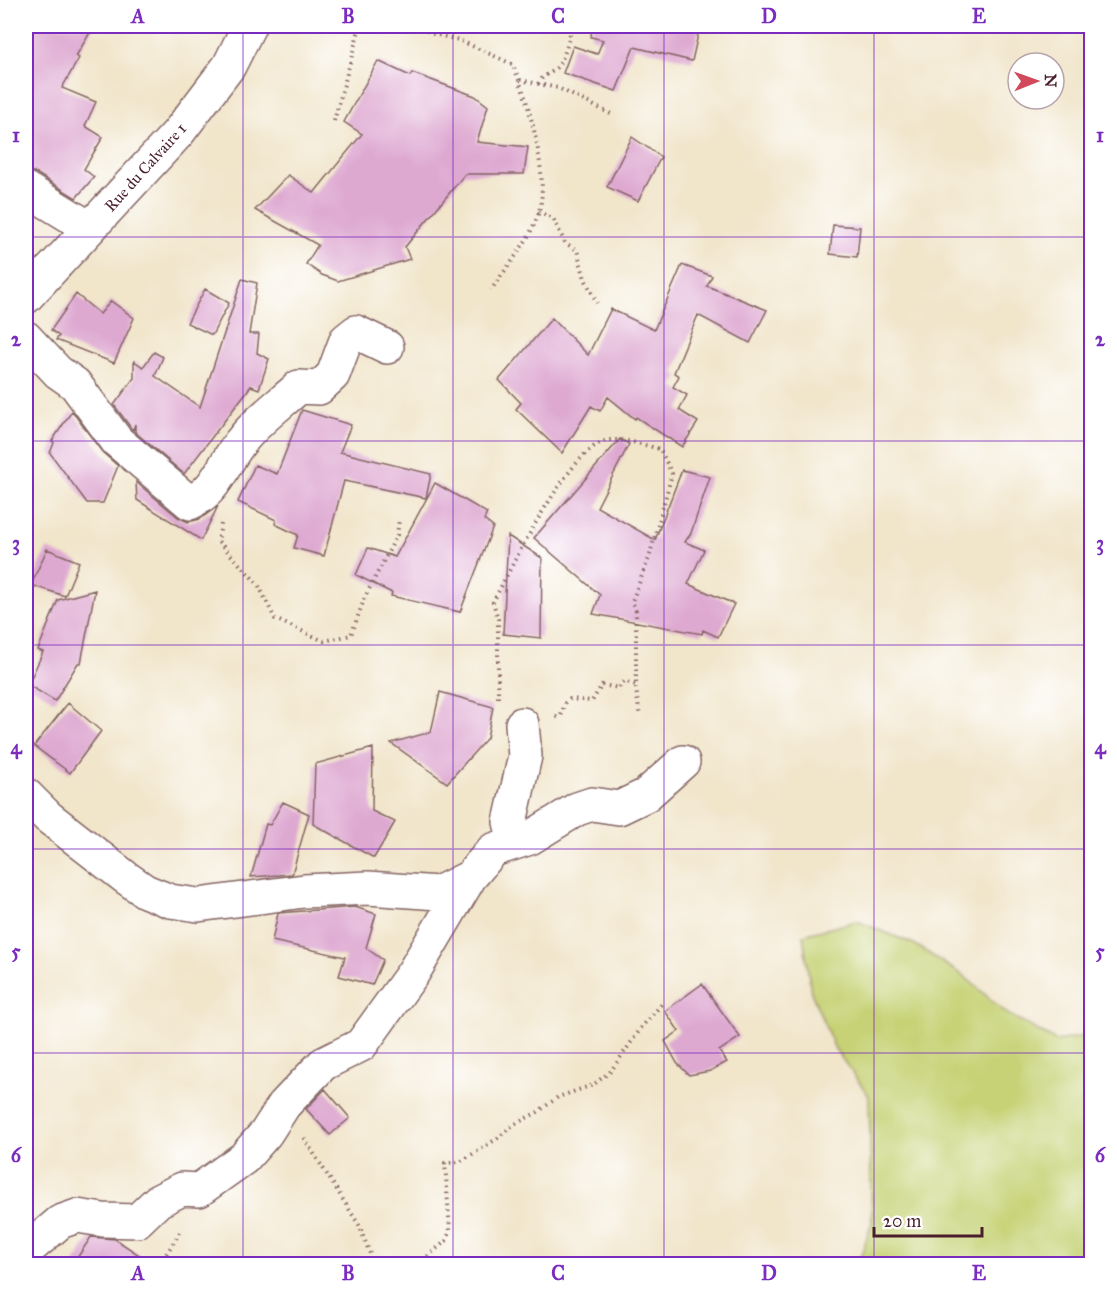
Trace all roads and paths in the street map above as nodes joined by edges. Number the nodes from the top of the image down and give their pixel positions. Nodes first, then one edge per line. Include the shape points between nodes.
1 (249, 26) edge
2 (360, 26) edge
3 (424, 26) edge
4 (572, 26) edge
5 (520, 80) junction
6 (538, 84) junction
7 (613, 115) dead end
8 (334, 122) dead end
9 (26, 189) edge
10 (538, 212) junction
11 (88, 227) junction
12 (491, 290) dead end
13 (26, 297) edge
14 (597, 303) dead end
15 (26, 338) edge
16 (387, 347) dead end
17 (198, 499) junction
18 (399, 519) dead end
19 (636, 685) junction
20 (640, 717) dead end
21 (522, 724) junction
22 (682, 762) dead end
23 (26, 795) edge
24 (515, 842) junction
25 (470, 877) junction
26 (663, 1003) dead end
27 (280, 1110) junction
28 (26, 1251) edge
29 (374, 1264) edge
30 (418, 1264) edge

1 - 11 street, Rue du Calvaire 1 via 229,66 178,133
2 - 8 path
3 - 5 path via 429,33 459,40 512,64
4 - 6 path via 563,57
5 - 6 path
5 - 10 path via 538,151
6 - 7 path via 558,88
9 - 11 street
10 - 12 path
10 - 14 path via 553,218 566,243 578,250 585,279
11 - 13 street, Rue du Calvaire 1
15 - 17 street via 75,384 117,441 190,503
16 - 17 street via 356,332 346,340 333,375 319,388 299,387 263,418 242,440 205,496
17 - 18 path via 222,525 218,541 258,584 275,619 324,641 351,635 365,597 397,535
19 - 20 path
19 - 21 path via 624,681 619,688 602,685 592,700 570,699 561,716
19 - 21 path via 638,639 632,601 649,558 672,474 660,449 605,441 583,455 561,486 534,525 493,602 498,619 498,700 512,726
21 - 24 street via 525,756 510,822
22 - 24 street via 646,795 619,808 592,804 530,838
23 - 25 street via 125,877 170,902 198,906 304,891 368,888 438,893
24 - 25 street via 493,850
25 - 27 street via 412,973 361,1046 323,1064
26 - 30 path via 611,1071 593,1085 558,1097 460,1162 445,1163 450,1231 446,1241
27 - 28 street via 244,1158 199,1190 182,1189 158,1201 137,1221 77,1216 60,1222
27 - 29 path via 312,1147 359,1226

